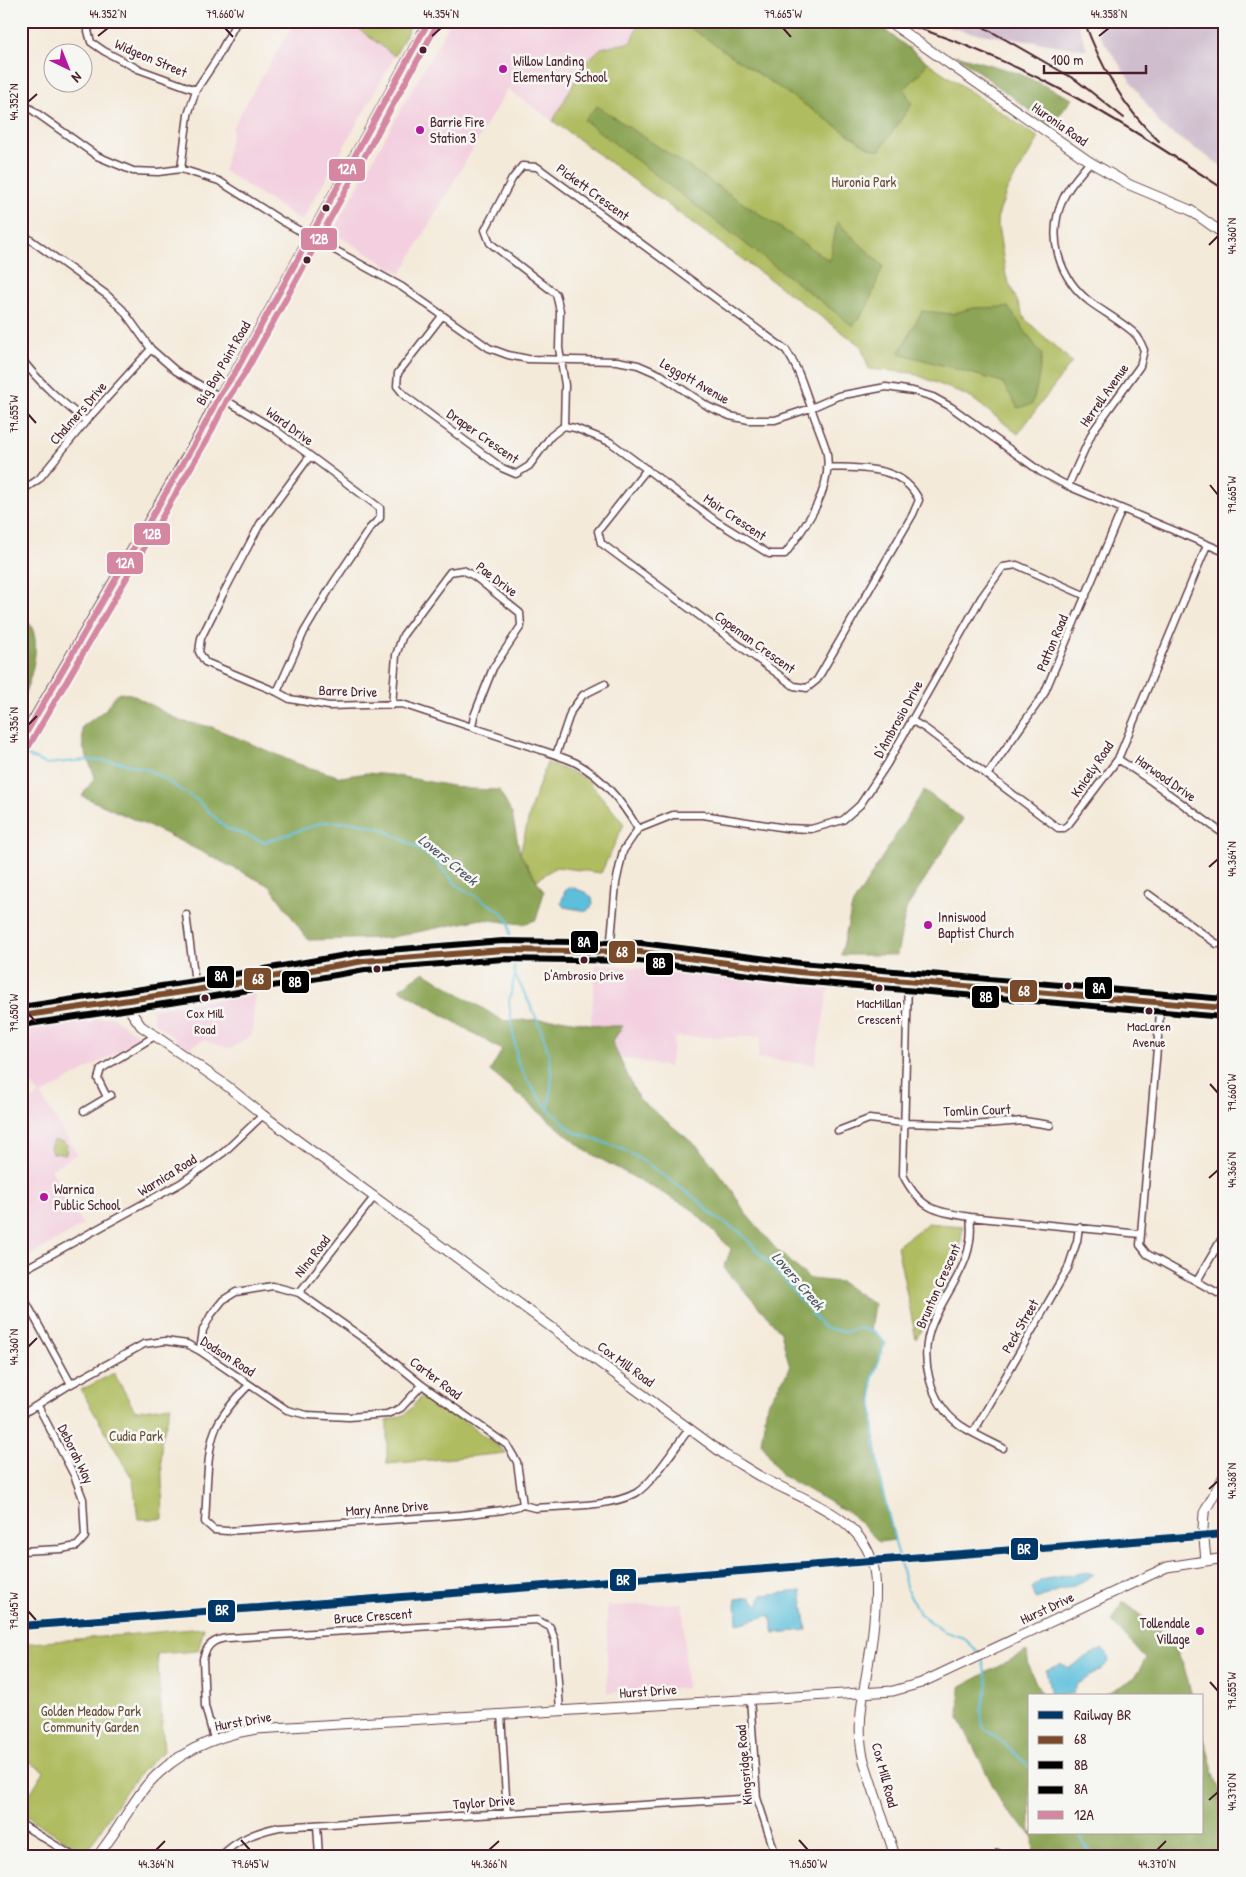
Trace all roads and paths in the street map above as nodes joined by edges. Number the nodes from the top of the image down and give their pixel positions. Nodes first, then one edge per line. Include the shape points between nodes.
1 (92, 21) edge
2 (237, 21) edge
3 (429, 21) edge
4 (888, 21) edge
5 (196, 90) junction
6 (21, 102) edge
7 (1090, 162) junction
8 (181, 169) junction
9 (21, 233) edge
10 (1225, 235) edge
11 (311, 236) junction
12 (442, 316) junction
13 (151, 349) junction
14 (21, 358) edge
15 (562, 359) junction
16 (219, 396) junction
17 (811, 408) junction
18 (86, 421) junction
19 (564, 426) junction
20 (310, 456) junction
21 (827, 467) junction
22 (647, 469) junction
23 (1068, 486) junction
24 (21, 487) edge
25 (1122, 509) junction
26 (1207, 545) junction
27 (1225, 552) edge
28 (1086, 596) junction
29 (605, 684) dead end
30 (277, 692) junction
31 (392, 705) junction
32 (911, 720) junction
33 (472, 728) junction
34 (21, 742) edge
35 (556, 755) junction
36 (1118, 758) junction
37 (987, 775) junction
38 (638, 829) junction
39 (1225, 835) edge
40 (1148, 894) dead end
41 (186, 914) dead end
42 (1225, 943) edge
43 (610, 951) junction
44 (908, 981) junction
45 (196, 990) junction
46 (130, 1000) junction
47 (1161, 1002) junction
48 (1225, 1008) edge
49 (21, 1016) edge
50 (155, 1036) junction
51 (84, 1111) dead end
52 (263, 1115) junction
53 (904, 1122) junction
54 (1050, 1125) dead end
55 (838, 1131) dead end
56 (374, 1196) junction
57 (970, 1217) junction
58 (1079, 1227) junction
59 (1225, 1233) edge
60 (1140, 1234) junction
61 (21, 1271) edge
62 (1197, 1281) junction
63 (21, 1293) edge
64 (299, 1293) junction
65 (1225, 1297) edge
66 (200, 1351) junction
67 (71, 1384) junction
68 (250, 1385) junction
69 (422, 1385) junction
70 (38, 1406) junction
71 (21, 1415) edge
72 (690, 1428) junction
73 (973, 1433) junction
74 (1003, 1448) dead end
75 (1225, 1474) edge
76 (523, 1505) junction
77 (21, 1551) edge
78 (1225, 1558) edge
79 (1206, 1560) junction
80 (863, 1694) junction
81 (750, 1698) junction
82 (560, 1710) junction
83 (501, 1714) junction
84 (214, 1739) junction
85 (757, 1798) junction
86 (507, 1813) junction
87 (21, 1824) edge
88 (317, 1825) junction
89 (73, 1856) edge
90 (98, 1856) edge
91 (221, 1856) edge
92 (319, 1856) edge
93 (776, 1856) edge
94 (894, 1856) edge

1 - 5 street, Widgeon Street via 88,31 91,42 104,51 138,69
2 - 5 street
3 - 11 street, Big Bay Point Road
4 - 7 street, Huronia Road
5 - 8 street via 188,115
6 - 8 street via 106,160 133,171
7 - 10 street, Huronia Road via 1130,185 1190,210
7 - 23 street, Herrell Avenue via 1062,200 1056,222 1055,246 1072,286 1136,336 1144,350 1140,366 1092,431
8 - 11 street, Leggott Avenue via 218,181
9 - 13 street, Ward Drive via 108,295
11 - 12 street, Leggott Avenue via 402,287
11 - 16 street, Big Bay Point Road
12 - 15 street, Leggott Avenue via 489,348 508,355 528,359
12 - 19 street, Draper Crescent via 398,374 396,386 405,396 502,468 516,474 529,466 551,436
13 - 16 street, Ward Drive via 176,371
13 - 18 street, Chalmers Drive
14 - 18 street via 59,400
15 - 17 street, Leggott Avenue via 638,365 661,375 710,407 749,420 775,420
15 - 17 street, Pickett Crescent via 556,294 490,243 485,230 522,166 537,167 786,350 798,367
15 - 19 street via 566,385
16 - 20 street, Ward Drive via 273,428
16 - 34 main road, Big Bay Point Road
17 - 21 street, Moir Crescent via 826,451
17 - 23 street, Leggott Avenue via 838,396 886,387 913,391 951,407 1041,472
18 - 24 street, Chalmers Drive via 39,479
19 - 22 street, Moir Crescent via 610,442
20 - 30 street, Ward Drive via 372,500 380,508 380,518 370,528 304,632
20 - 30 street, Barre Drive via 260,524 201,638 199,652 205,662
21 - 22 street, Moir Crescent via 818,502 785,554 769,554 716,521
21 - 22 street, Copeman Crescent via 880,470 913,487 919,500 816,680 807,688 794,686 601,544 598,531
23 - 25 street
25 - 26 street
25 - 28 street, Patton Road
26 - 27 street
26 - 36 street, Knicely Road
28 - 32 street, D'Ambrosio Drive via 1018,565 1003,567 981,598
28 - 37 street, Patton Road via 1044,694
29 - 35 street via 583,695 571,711
30 - 31 street, Barre Drive via 290,699 329,706
31 - 33 street, Barre Drive via 402,704
31 - 33 street, Pae Drive via 396,655 403,635 450,572 463,570 520,613 520,626 493,668
32 - 37 street, Knicely Road
32 - 38 street, D'Ambrosio Drive via 860,805 843,820 811,829 703,815 673,815
33 - 35 street, Barre Drive
35 - 38 street, Barre Drive via 578,764 600,781 628,812
36 - 37 street, Knicely Road via 1064,828 1058,828
36 - 39 street, Harwood Drive
38 - 43 street via 622,851
40 - 42 street via 1217,944
41 - 45 street
43 - 44 main road
43 - 45 main road via 503,950 383,959
44 - 47 main road
44 - 53 street
45 - 46 street
46 - 49 main road
46 - 50 street, Cox Mill Road via 130,1012
47 - 48 main road
47 - 60 street
50 - 51 street via 101,1069 98,1079 109,1096
50 - 52 street, Cox Mill Road
52 - 56 street, Cox Mill Road
52 - 61 street, Warnica Road via 224,1152 181,1183
53 - 54 street, Tomlin Court via 972,1124 1024,1121
53 - 55 street, Tomlin Court via 869,1119
53 - 57 street via 903,1175 911,1192 925,1206 943,1213
56 - 64 street, Nina Road
56 - 72 street, Cox Mill Road
57 - 58 street
57 - 73 street, Brunton Crescent via 969,1250 932,1323 926,1367 932,1389 943,1409
58 - 60 street
58 - 73 street, Peck Street via 1068,1268
59 - 62 street
60 - 62 street via 1140,1245 1146,1253
62 - 65 street
63 - 67 street
64 - 66 street, Nina Road via 273,1286 236,1292 223,1300 211,1315 203,1330
64 - 69 street, Carter Road via 373,1345
66 - 67 street, Dodson Road via 187,1344 165,1341 144,1344
66 - 68 street, Dodson Road
67 - 70 street, Dodson Road
68 - 69 street, Dodson Road via 287,1410 307,1415 349,1417 387,1414 400,1408
68 - 76 street, Mary Anne Drive via 236,1398 216,1427 211,1446 205,1522 214,1530 227,1532 461,1515
69 - 76 street, Carter Road via 507,1445 518,1462
70 - 71 street, Dodson Road
70 - 77 street, Deborah Way via 83,1499 85,1537 77,1546
72 - 76 street, Mary Anne Drive via 638,1492 616,1501 535,1508
72 - 80 street, Cox Mill Road via 725,1455 826,1510 848,1525 864,1543 873,1566 875,1590 872,1641
73 - 74 street, Brunton Crescent
75 - 79 street via 1204,1513
78 - 79 street, Hurst Drive
79 - 80 street, Hurst Drive via 1167,1567 921,1683
80 - 81 street, Hurst Drive
80 - 94 street, Cox Mill Road via 860,1708 863,1754
81 - 82 street, Hurst Drive
81 - 85 street, Kingsridge Road
82 - 83 street, Hurst Drive
82 - 84 street, Bruce Crescent via 555,1640 550,1627 537,1620 221,1638 211,1643 203,1659 205,1706
83 - 84 street, Hurst Drive via 256,1729
83 - 86 street
84 - 90 street, Hurst Drive via 180,1757 151,1782
85 - 86 street, Taylor Drive
85 - 93 street, Kingsridge Road
86 - 88 street, Taylor Drive
87 - 89 street
88 - 91 street, Taylor Drive via 256,1832 234,1844
88 - 92 street

